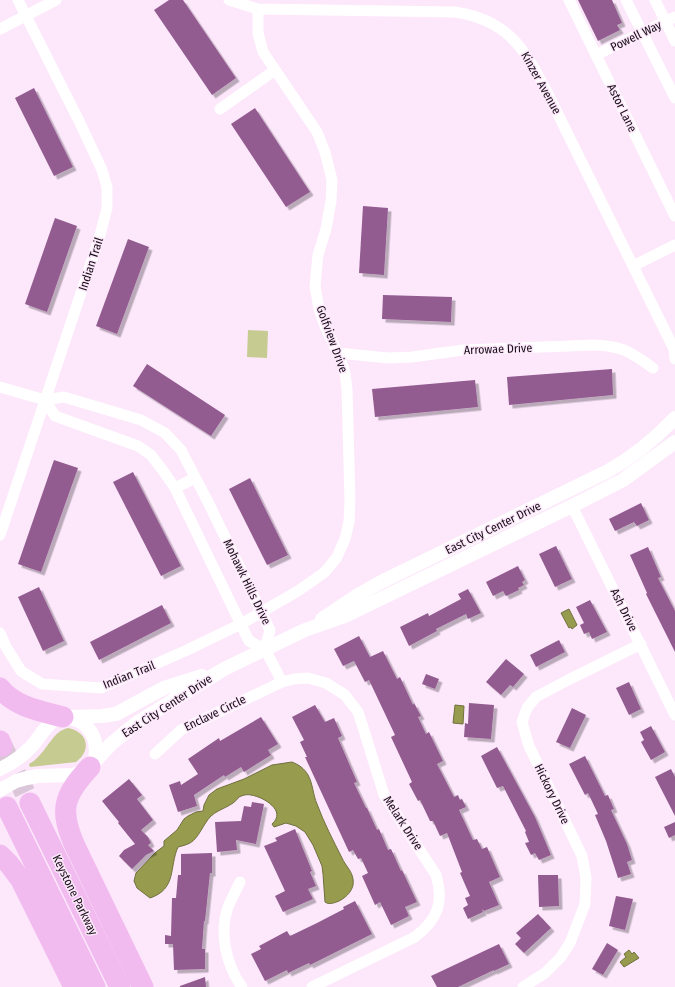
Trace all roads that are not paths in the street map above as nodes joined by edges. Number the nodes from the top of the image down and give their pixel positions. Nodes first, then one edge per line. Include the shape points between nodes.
1 (18, 0) edge
2 (56, 0) edge
3 (229, 0) edge
4 (569, 0) edge
5 (626, 0) edge
6 (655, 0) edge
7 (258, 9) junction
8 (26, 16) junction
9 (670, 20) edge
10 (0, 29) edge
11 (643, 33) junction
12 (675, 42) edge
13 (596, 55) junction
14 (275, 70) junction
15 (675, 98) edge
16 (220, 110) dead end
17 (675, 216) edge
18 (675, 245) edge
19 (633, 266) junction
20 (338, 353) junction
21 (674, 353) edge
22 (653, 368) dead end
23 (0, 387) edge
24 (45, 400) junction
25 (675, 418) edge
26 (675, 442) edge
27 (195, 478) junction
28 (175, 488) junction
29 (572, 506) junction
30 (0, 535) edge
31 (261, 613) junction
32 (246, 622) junction
33 (305, 630) junction
34 (0, 633) edge
35 (641, 644) junction
36 (265, 649) junction
37 (224, 669) junction
38 (282, 682) junction
39 (0, 688) edge
40 (675, 715) edge
41 (65, 717) junction
42 (155, 754) dead end
43 (92, 764) junction
44 (0, 770) edge
45 (3, 798) edge
46 (30, 803) tunnel mouth
47 (0, 855) edge
48 (240, 882) dead end
49 (74, 987) edge
50 (95, 987) edge
51 (120, 987) edge
52 (144, 987) edge
53 (242, 987) edge
54 (312, 987) edge
55 (523, 987) edge

1 - 8 street, Indian Trail
2 - 8 street
3 - 7 street, Kinzer Avenue
4 - 13 street, Astor Lane
5 - 11 street
6 - 9 street
7 - 14 street, Golfview Drive via 261,47
7 - 19 street, Kinzer Avenue via 455,12 476,16 496,25 514,40 529,59
8 - 10 street
8 - 24 street, Indian Trail via 80,123 102,170 107,187 107,208 99,239
9 - 11 street, Powell Way
9 - 12 street
11 - 13 street, Powell Way
11 - 15 street
13 - 17 street, Astor Lane
14 - 16 street
14 - 20 street, Golfview Drive via 317,132 332,180 331,201 318,255 315,286 319,309
18 - 19 street
19 - 21 street, Kinzer Avenue
20 - 22 street, Arrowae Drive via 388,358 463,350 595,345 612,346 626,351
20 - 31 street, Golfview Drive via 347,389 350,501 345,538 337,557 325,572
23 - 24 street, Mohawk Hills Drive
24 - 27 street, Mohawk Hills Drive via 64,397 147,423 165,433 181,450
24 - 28 street, Mohawk Hills Drive via 55,416 138,446 151,455
24 - 30 street, Indian Trail
25 - 33 street, East City Center Drive via 618,466 381,582
26 - 29 street, East City Center Drive via 623,480
27 - 28 street
27 - 31 street, Mohawk Hills Drive
28 - 32 street, Mohawk Hills Drive
29 - 33 street, East City Center Drive via 345,616
29 - 35 street, Ash Drive
31 - 32 street, Golfview Drive
31 - 36 street, Mohawk Hills Drive via 270,630
32 - 34 street, Indian Trail via 101,688 42,684 21,671
32 - 36 street, Mohawk Hills Drive via 249,641
33 - 36 street, East City Center Drive
35 - 40 street, Ash Drive
35 - 55 street, Hickory Drive via 536,697 527,708 522,722 529,746 582,856 586,878 585,904 570,943 561,957 545,973
36 - 37 street, East City Center Drive
36 - 38 street
37 - 41 street, East City Center Drive via 164,688 116,714
37 - 43 street, East City Center Drive via 138,722
38 - 42 street, Enclave Circle via 181,730
38 - 54 street, Melark Drive via 308,678 326,683 345,695 358,712 384,795 436,875 440,890 439,904 434,917 415,937
39 - 41 highway via 20,704 36,711
41 - 43 street via 81,721 90,730 96,742
41 - 44 street via 51,723 25,753
43 - 45 street via 73,775 22,779
43 - 52 highway via 69,794 66,808 67,823 75,846
45 - 50 highway, Keystone Parkway
46 - 51 highway, Keystone Parkway
47 - 49 highway via 21,880
48 - 53 street via 228,908 225,945 233,972

